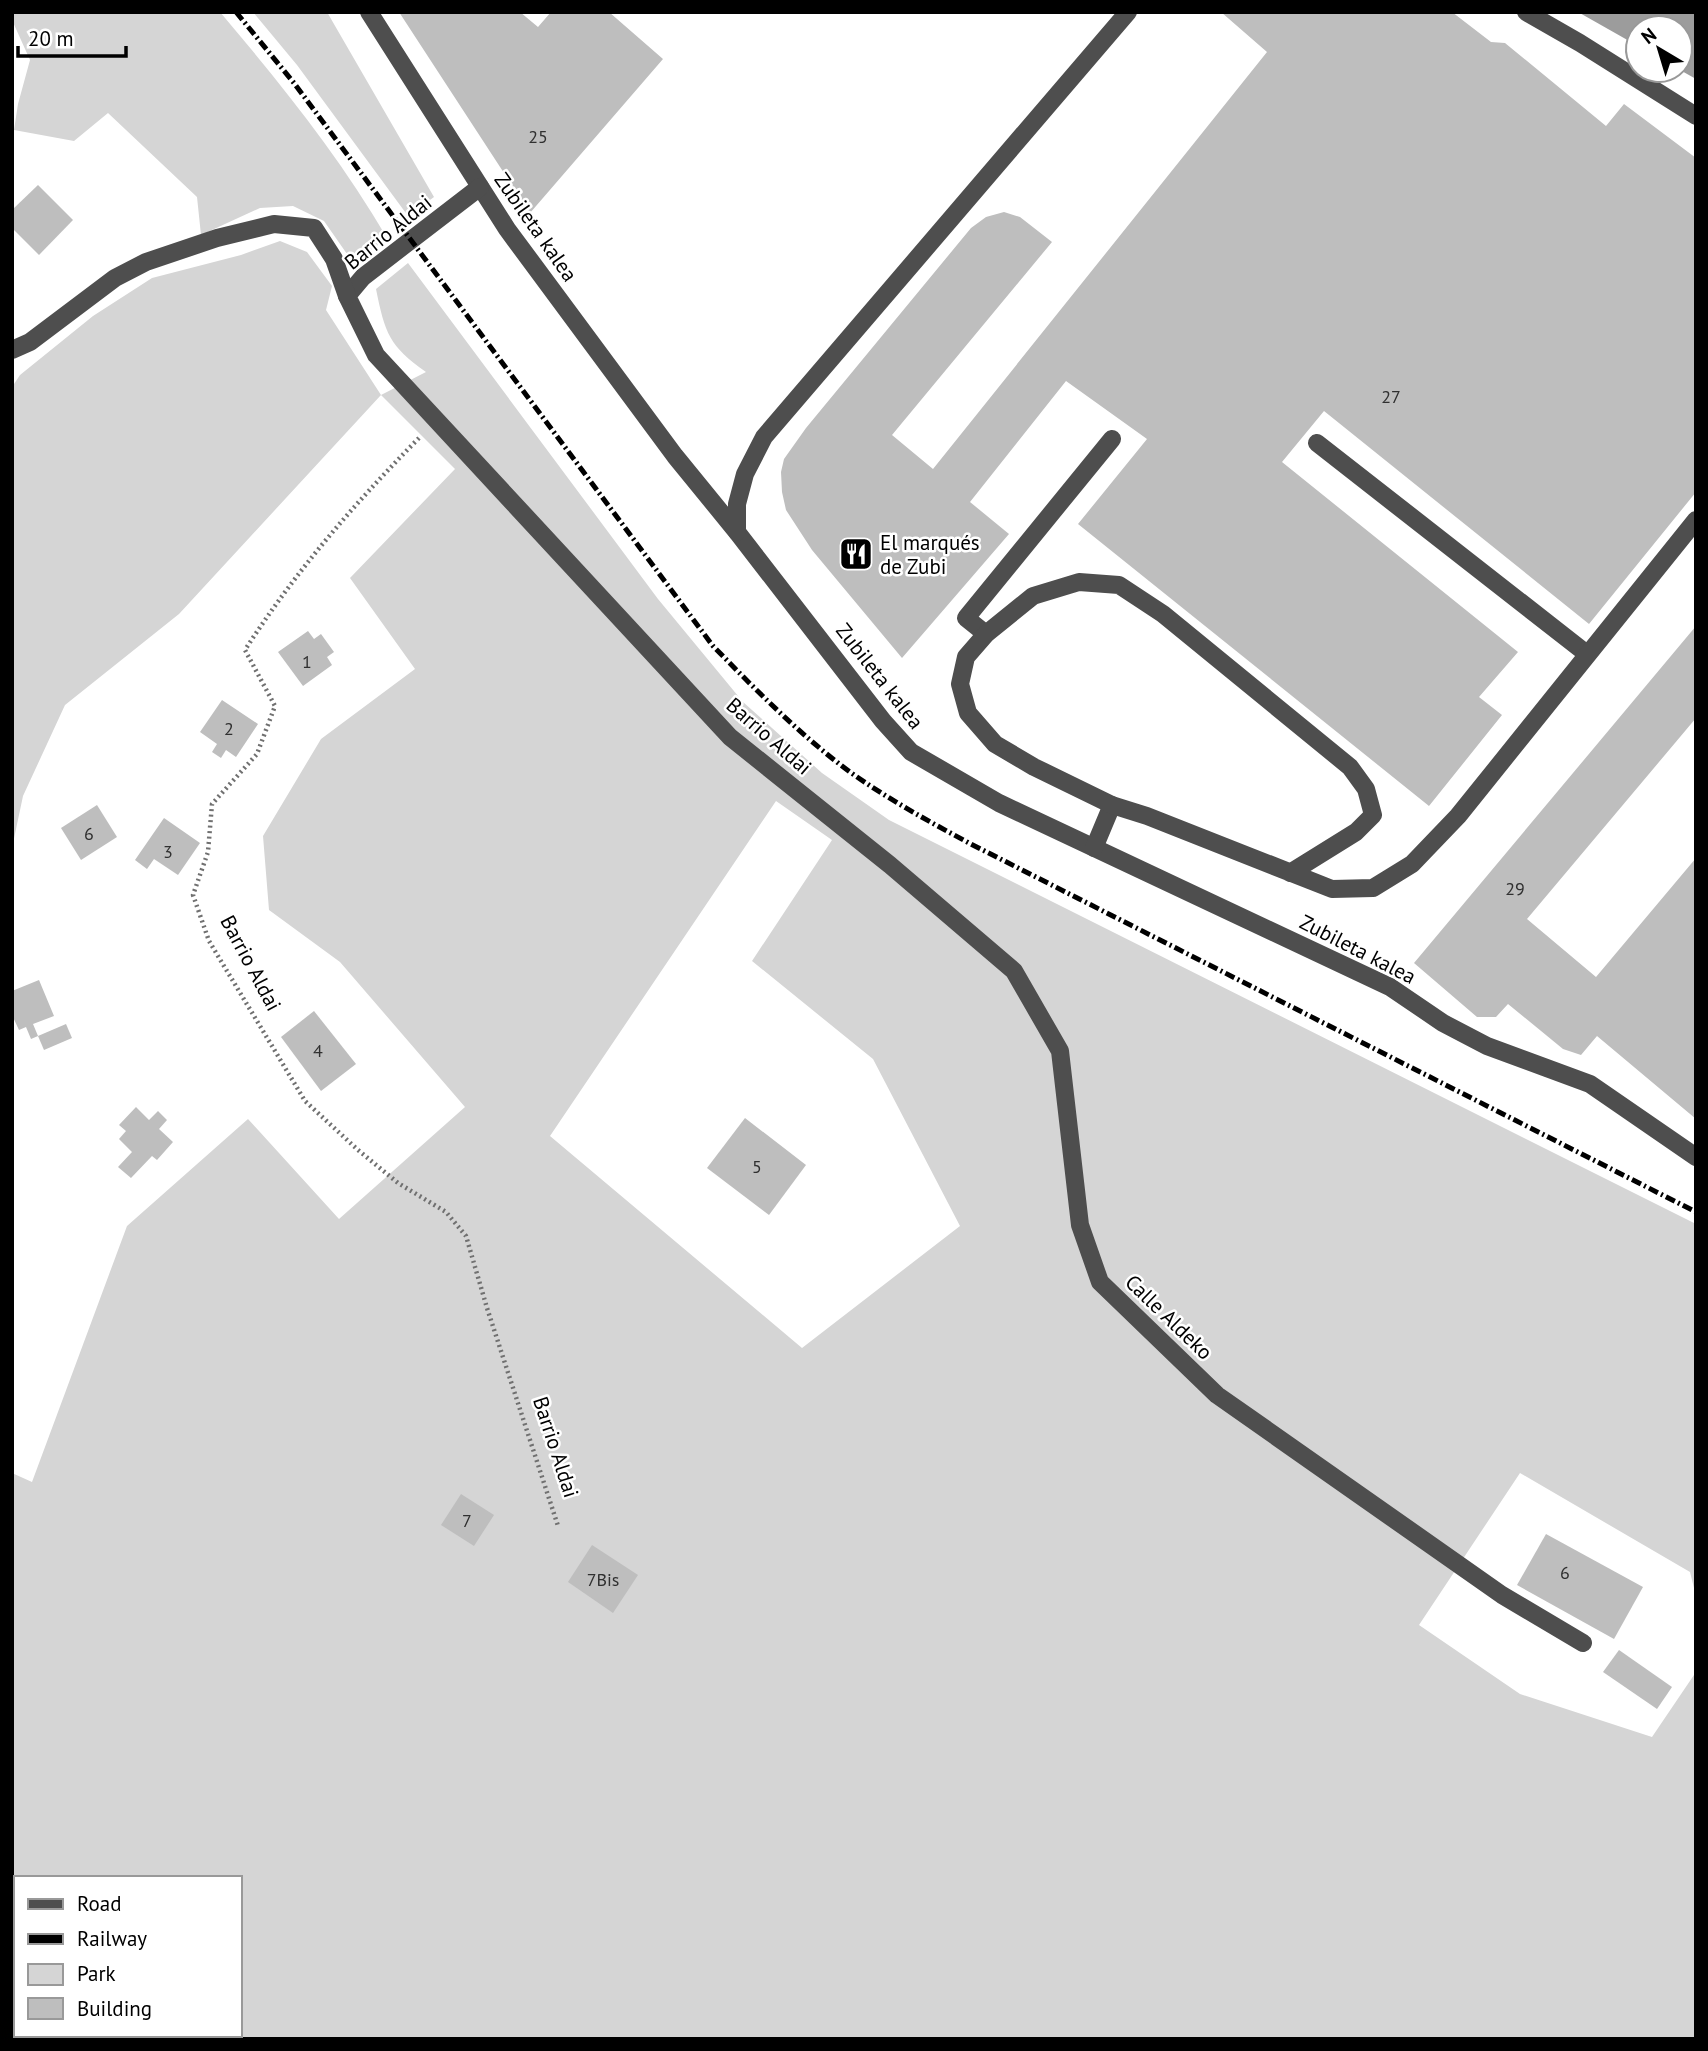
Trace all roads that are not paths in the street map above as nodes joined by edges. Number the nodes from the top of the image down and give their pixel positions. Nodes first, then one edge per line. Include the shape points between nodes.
1 (369, 12) edge
2 (1128, 12) edge
3 (1526, 12) edge
4 (1696, 116) edge
5 (480, 187) junction
6 (347, 296) junction
7 (12, 349) edge
8 (1112, 439) dead end
9 (1317, 443) dead end
10 (1696, 520) edge
11 (737, 532) junction
12 (986, 634) junction
13 (1587, 654) junction
14 (1112, 805) junction
15 (818, 807) joint
16 (1094, 848) junction
17 (1290, 873) junction
18 (1696, 1157) edge
19 (1583, 1643) dead end

1 - 5 street, Zubileta kalea
2 - 11 street via 764,437 742,484
3 - 4 street
5 - 6 street, Barrio Aldai via 363,278
5 - 11 street, Zubileta kalea via 659,434
6 - 7 street via 334,259 314,228 274,224 146,262 115,278 30,342
6 - 15 street, Barrio Aldai via 376,355 730,737
8 - 12 street via 966,618
9 - 13 street
10 - 13 street
11 - 16 street, Zubileta kalea via 911,752 999,803
12 - 14 street via 966,657 960,684 968,713 995,744
12 - 17 street via 1033,596 1079,582 1119,585 1163,614 1350,766 1366,789 1373,815 1356,832
13 - 17 street via 1458,816 1412,864 1373,888 1332,889
14 - 16 street
14 - 17 street
15 - 19 street, Calle Aldeko via 1014,971 1060,1051 1080,1225 1100,1282 1217,1395 1502,1595
16 - 18 street, Zubileta kalea via 1390,987 1487,1046 1590,1084

